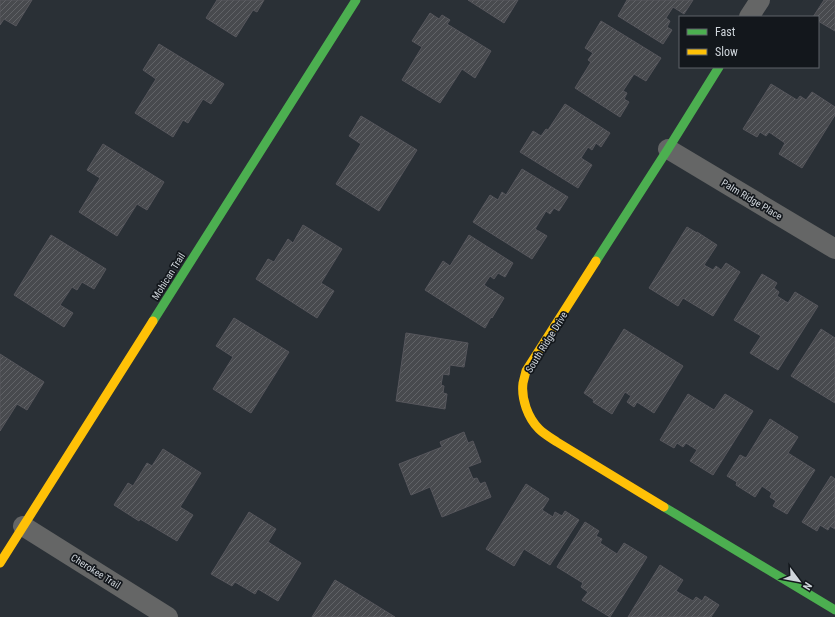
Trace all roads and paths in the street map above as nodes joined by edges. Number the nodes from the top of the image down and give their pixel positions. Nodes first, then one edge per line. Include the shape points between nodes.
1 (356, 0) edge
2 (760, 0) edge
3 (751, 16) edge
4 (718, 68) edge
5 (668, 149) junction
6 (835, 249) edge
7 (23, 526) junction
8 (0, 563) edge
9 (835, 610) edge
10 (168, 617) edge

1 - 7 street, Mohican Trail
2 - 3 street
4 - 5 street, South Ridge Drive
5 - 6 street, Palm Ridge Place
5 - 9 street, South Ridge Drive via 526,371 523,383 525,406 538,429 557,442
7 - 8 street, Mohican Trail
7 - 10 street, Cherokee Trail

